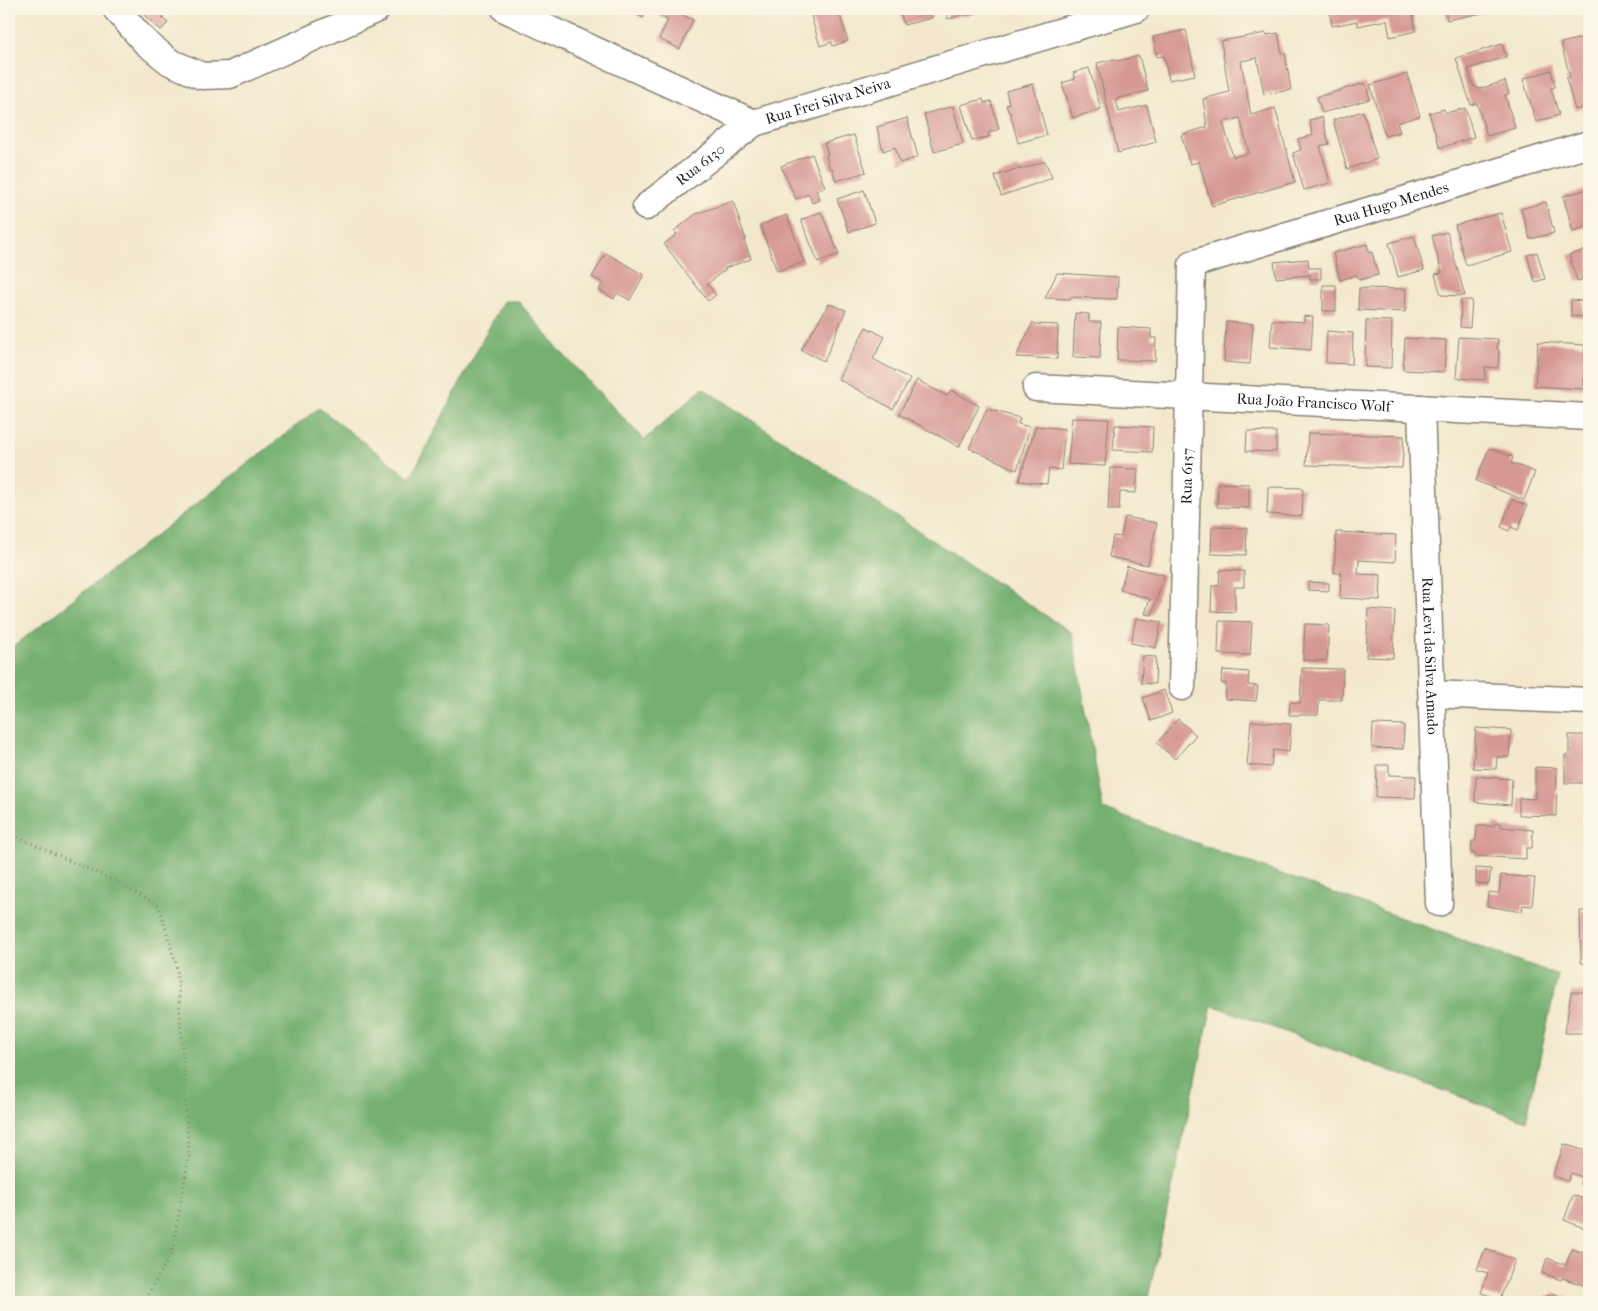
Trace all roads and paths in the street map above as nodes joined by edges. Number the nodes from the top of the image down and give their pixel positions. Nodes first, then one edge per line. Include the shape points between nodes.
1 (116, 9) edge
2 (377, 9) edge
3 (504, 9) edge
4 (1136, 9) edge
5 (754, 123) junction
6 (1589, 144) edge
7 (646, 208) dead end
8 (1192, 264) joint
9 (1036, 388) dead end
10 (1189, 396) junction
11 (1422, 408) junction
12 (1589, 417) edge
13 (1182, 687) dead end
14 (1432, 694) junction
15 (1589, 701) edge
16 (9, 832) edge
17 (1438, 903) dead end
18 (124, 1302) edge

1 - 2 street via 145,42 170,62 202,76 230,74
3 - 5 street, Rua Frei Silva Neiva
4 - 5 street, Rua Frei Silva Neiva
5 - 7 street, Rua 6130
6 - 8 street, Rua Hugo Mendes
8 - 10 street, Rua 6157
9 - 10 street, Rua João Francisco Wolf
10 - 11 street, Rua João Francisco Wolf
10 - 13 street, Rua 6157
11 - 12 street, Rua João Francisco Wolf
11 - 14 street, Rua Levi da Silva Amado
14 - 15 street
14 - 17 street, Rua Levi da Silva Amado
16 - 18 path via 117,882 159,906 177,968 189,1156 172,1252 147,1296

